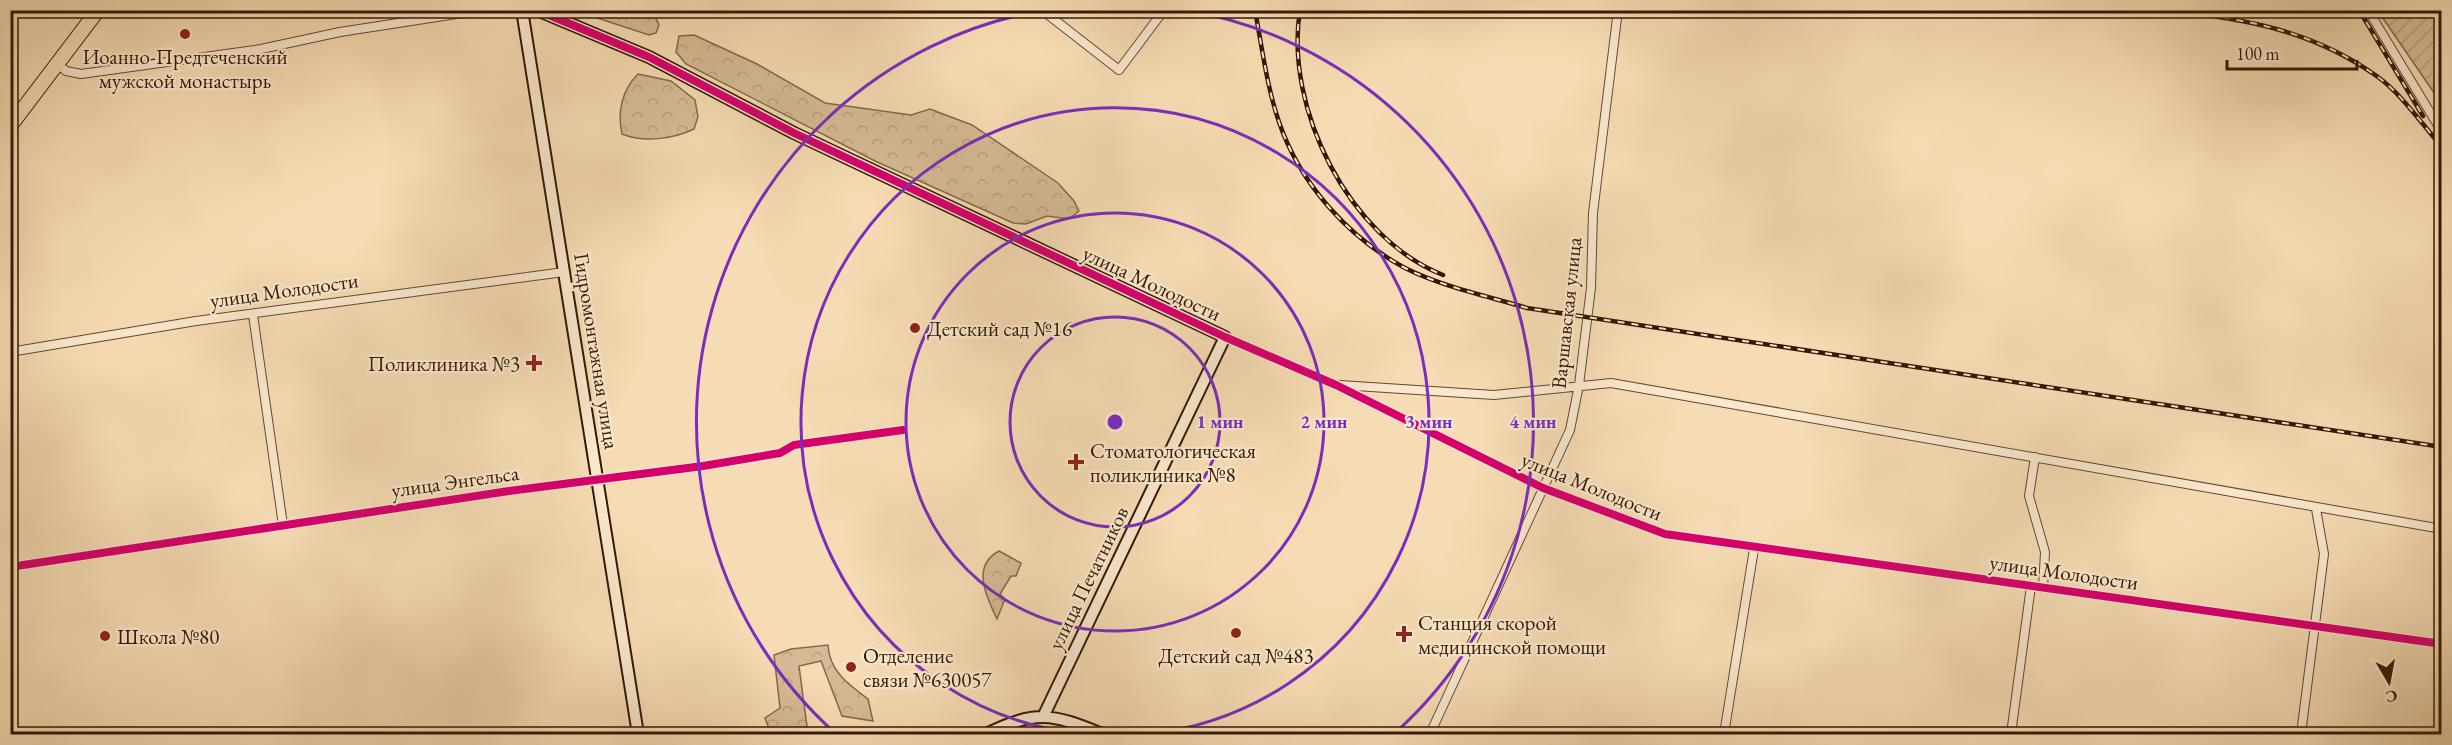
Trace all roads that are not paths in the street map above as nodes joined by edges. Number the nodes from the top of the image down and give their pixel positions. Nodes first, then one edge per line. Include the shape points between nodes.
1 (98, 10) edge
2 (482, 10) edge
3 (522, 10) edge
4 (537, 10) edge
5 (1042, 10) edge
6 (1164, 10) edge
7 (1618, 10) edge
8 (2368, 10) edge
9 (58, 64) junction
10 (10, 126) edge
11 (2442, 132) edge
12 (564, 272) junction
13 (253, 315) junction
14 (1225, 338) junction
15 (10, 352) edge
16 (1336, 385) junction
17 (1579, 385) junction
18 (903, 430) dead end
19 (2035, 457) junction
20 (599, 480) junction
21 (1543, 488) junction
22 (2316, 509) junction
23 (283, 525) junction
24 (2442, 530) edge
25 (1754, 549) junction
26 (10, 567) edge
27 (2031, 586) junction
28 (2043, 588) junction
29 (2317, 626) junction
30 (2442, 644) edge
31 (1044, 715) junction
32 (10, 724) edge
33 (12, 735) edge
34 (638, 735) edge
35 (986, 735) edge
36 (1102, 735) edge
37 (1430, 735) edge
38 (1724, 735) edge
39 (2011, 735) edge
40 (2301, 735) edge

1 - 9 highway
2 - 9 street via 340,32 261,49 91,73 66,71
3 - 12 street, Гидромонтажная улица
4 - 14 street, улица Молодости via 649,57 794,132
5 - 6 street via 1119,70
7 - 17 street, Варшавская улица via 1593,213 1591,288
8 - 11 street
9 - 10 highway
12 - 13 street, улица Молодости
12 - 20 street, Гидромонтажная улица
13 - 15 street, улица Молодости
13 - 23 street
14 - 16 street, улица Молодости
14 - 31 street, улица Печатников
16 - 17 street via 1494,395
16 - 21 street, улица Молодости
17 - 19 street via 1611,383
17 - 21 street, Варшавская улица via 1570,430
18 - 20 street, улица Энгельса via 794,445 780,453 758,457
19 - 22 street
19 - 28 street via 2029,496 2044,552
20 - 23 street, улица Энгельса
20 - 34 street, Гидромонтажная улица
21 - 25 street, улица Молодости via 1665,534
21 - 37 street, Варшавская улица
22 - 24 street
22 - 29 street via 2324,554
23 - 26 street, улица Энгельса
25 - 27 street, улица Молодости via 1890,564
25 - 38 street
27 - 28 street, улица Молодости
27 - 39 street
28 - 29 street, улица Молодости
29 - 30 street, улица Молодости
29 - 40 street
31 - 35 street via 1020,719
31 - 36 street via 1069,720
32 - 33 street

